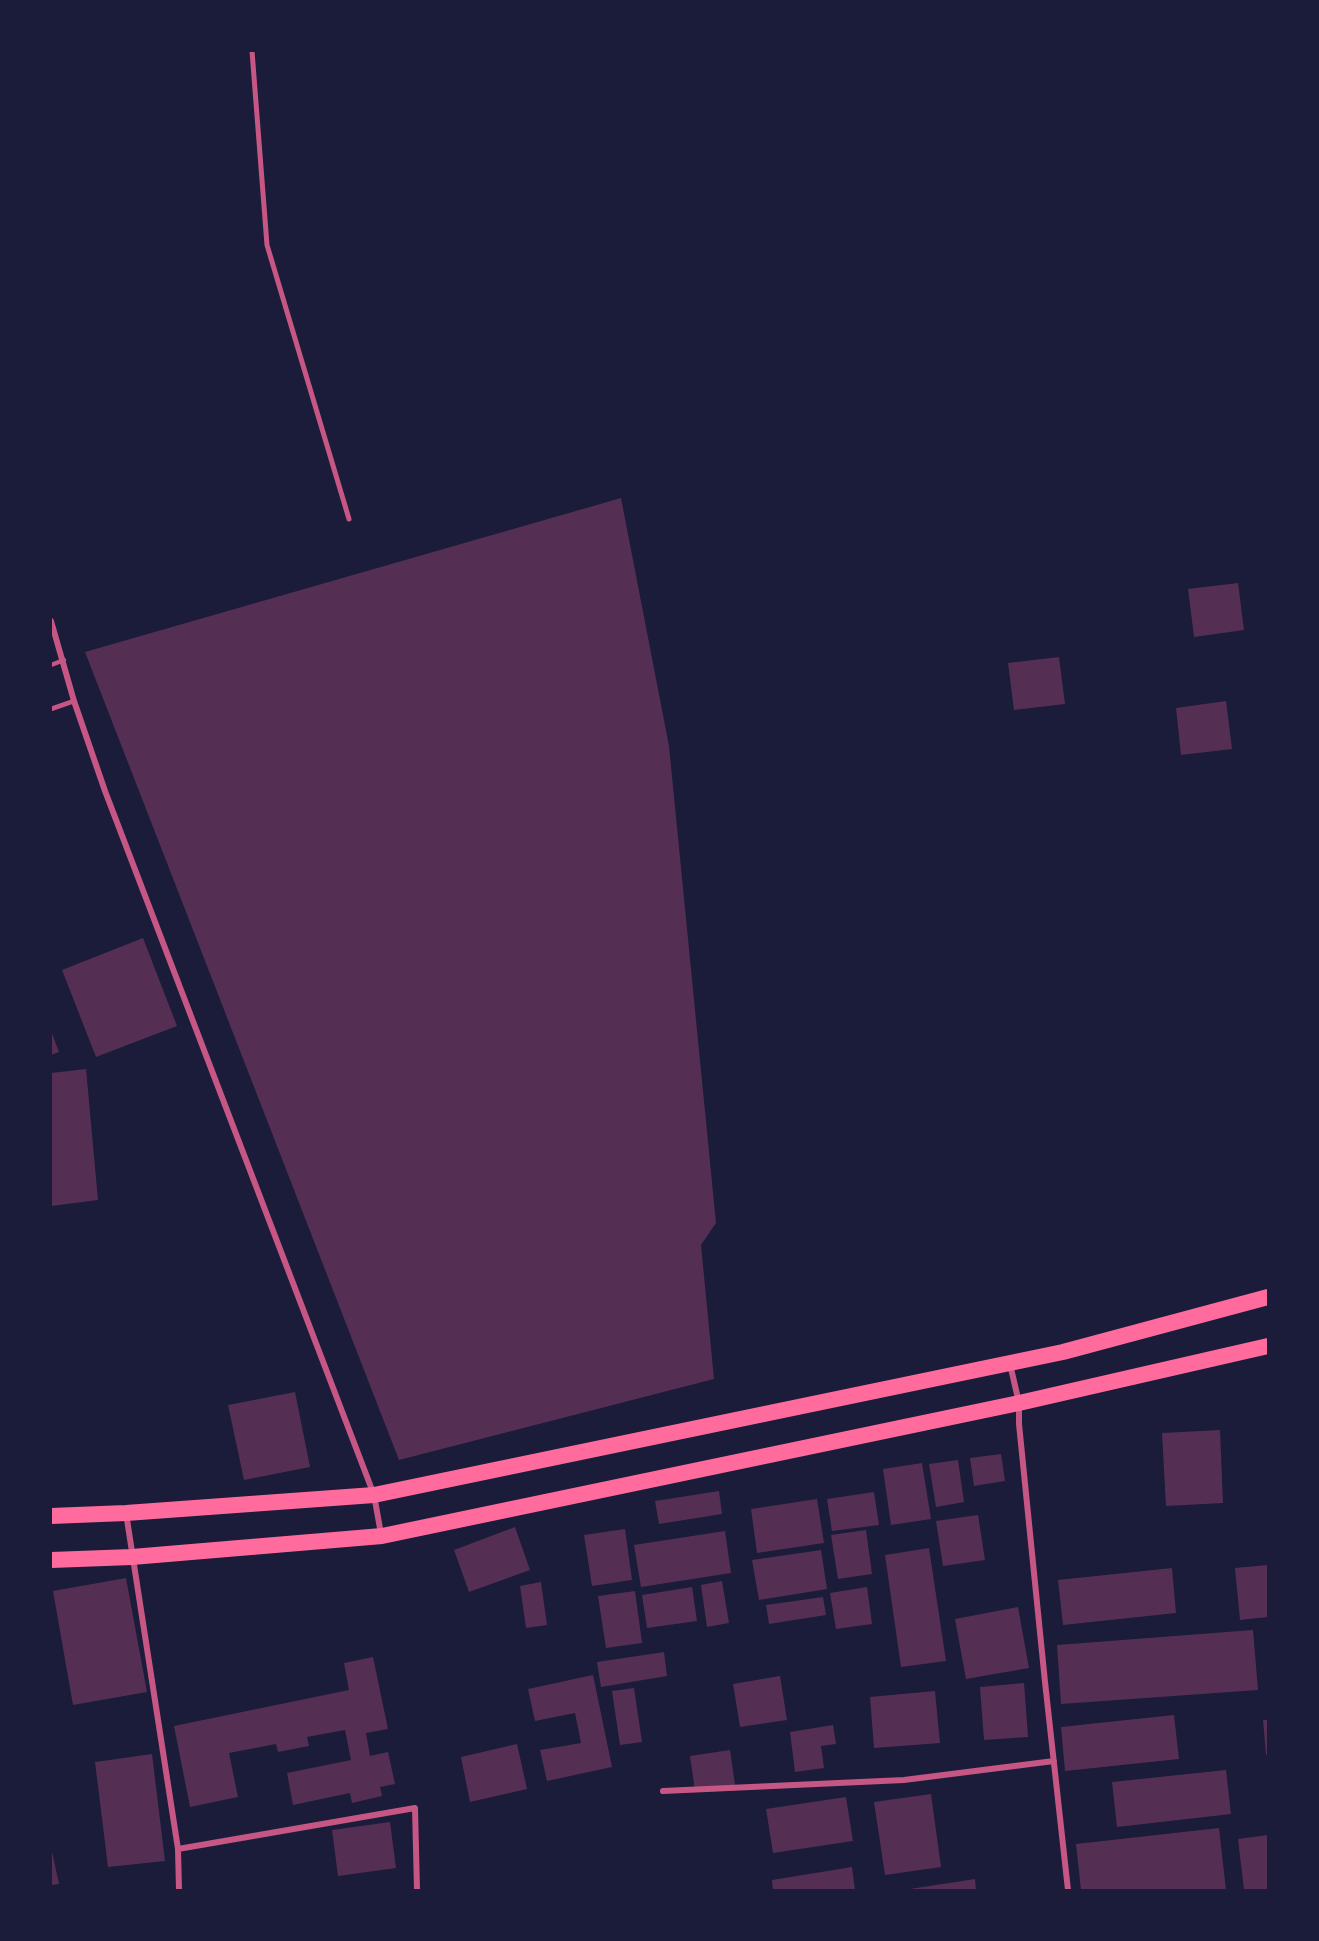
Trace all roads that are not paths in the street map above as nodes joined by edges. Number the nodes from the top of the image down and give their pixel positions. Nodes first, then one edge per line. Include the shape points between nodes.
1 (252, 51) edge
2 (349, 519) dead end
3 (51, 621) edge
4 (64, 660) junction
5 (51, 665) edge
6 (74, 701) junction
7 (51, 709) edge
8 (1268, 1297) edge
9 (1268, 1346) edge
10 (1010, 1364) junction
11 (1019, 1402) junction
12 (374, 1495) junction
13 (126, 1513) junction
14 (51, 1516) edge
15 (382, 1536) junction
16 (132, 1557) junction
17 (51, 1560) edge
18 (1053, 1761) junction
19 (663, 1791) dead end
20 (178, 1849) junction
21 (179, 1890) edge
22 (417, 1890) edge
23 (1068, 1890) edge

1 - 2 street via 267,245
3 - 4 street
4 - 5 lane
4 - 6 street
6 - 7 lane
6 - 12 street
8 - 10 highway
9 - 11 highway
10 - 11 street
10 - 12 highway
11 - 15 highway
11 - 18 street
12 - 13 highway
12 - 15 street
13 - 14 highway
13 - 16 street
15 - 16 highway
16 - 17 highway
16 - 20 street
18 - 19 street via 904,1780
18 - 23 street
20 - 21 street
20 - 22 street via 415,1808

